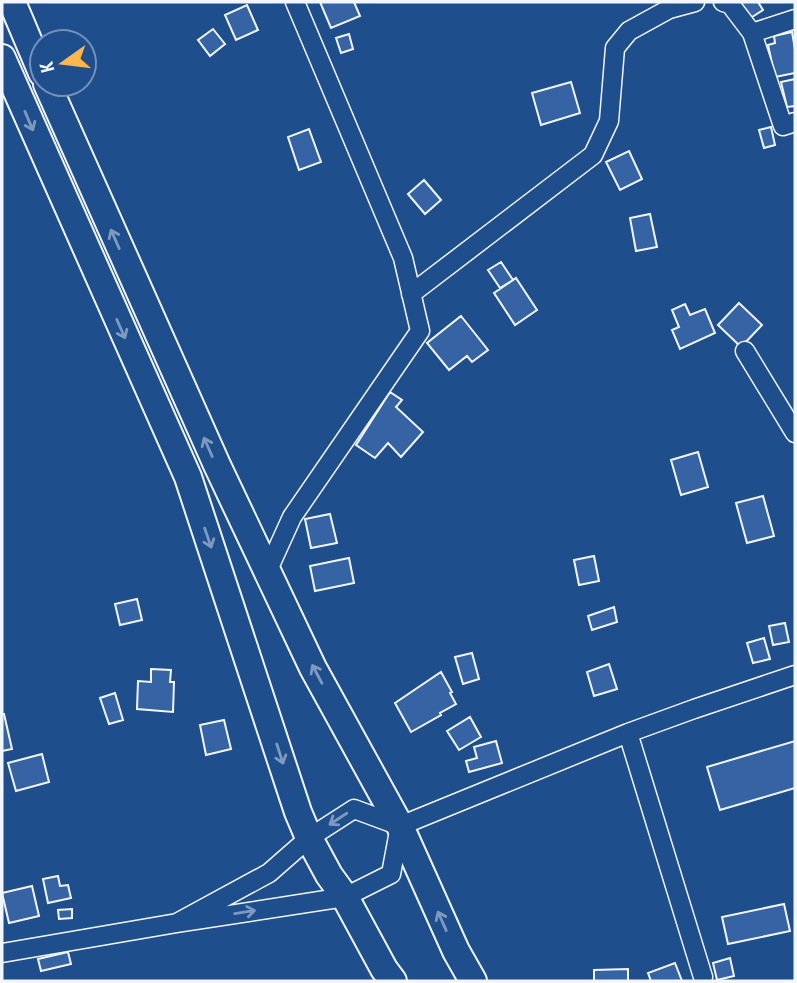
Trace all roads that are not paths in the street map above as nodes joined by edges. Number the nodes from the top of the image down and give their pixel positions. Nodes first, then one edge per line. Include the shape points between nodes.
1 (12, 2) edge
2 (295, 2) edge
3 (695, 2) edge
4 (723, 2) edge
5 (658, 8) edge
6 (795, 19) edge
7 (752, 33) junction
8 (28, 40) edge
9 (2, 58) edge
10 (53, 98) edge
11 (795, 122) edge
12 (411, 294) junction
13 (745, 351) dead end
14 (795, 433) edge
15 (267, 572) junction
16 (795, 674) edge
17 (628, 733) junction
18 (400, 827) junction
19 (309, 838) junction
20 (345, 897) junction
21 (177, 923) junction
22 (2, 953) edge
23 (703, 978) dead end
24 (393, 981) edge
25 (473, 981) edge

1 - 8 highway
2 - 12 street via 403,258
3 - 5 street
4 - 7 street via 730,4
5 - 12 street via 615,48 608,121 593,155
6 - 7 street
7 - 11 street via 783,126
9 -> 19 highway via 188,477
15 -> 10 highway
12 - 15 street via 420,331 292,517
13 - 14 street
18 -> 15 highway via 313,668
16 - 17 street
17 - 18 street
17 - 23 street
18 -> 19 street via 354,808
18 - 20 street via 391,874
25 -> 18 highway
19 - 20 highway
19 - 21 street via 269,873
21 -> 20 street
20 - 24 highway
21 - 22 street

